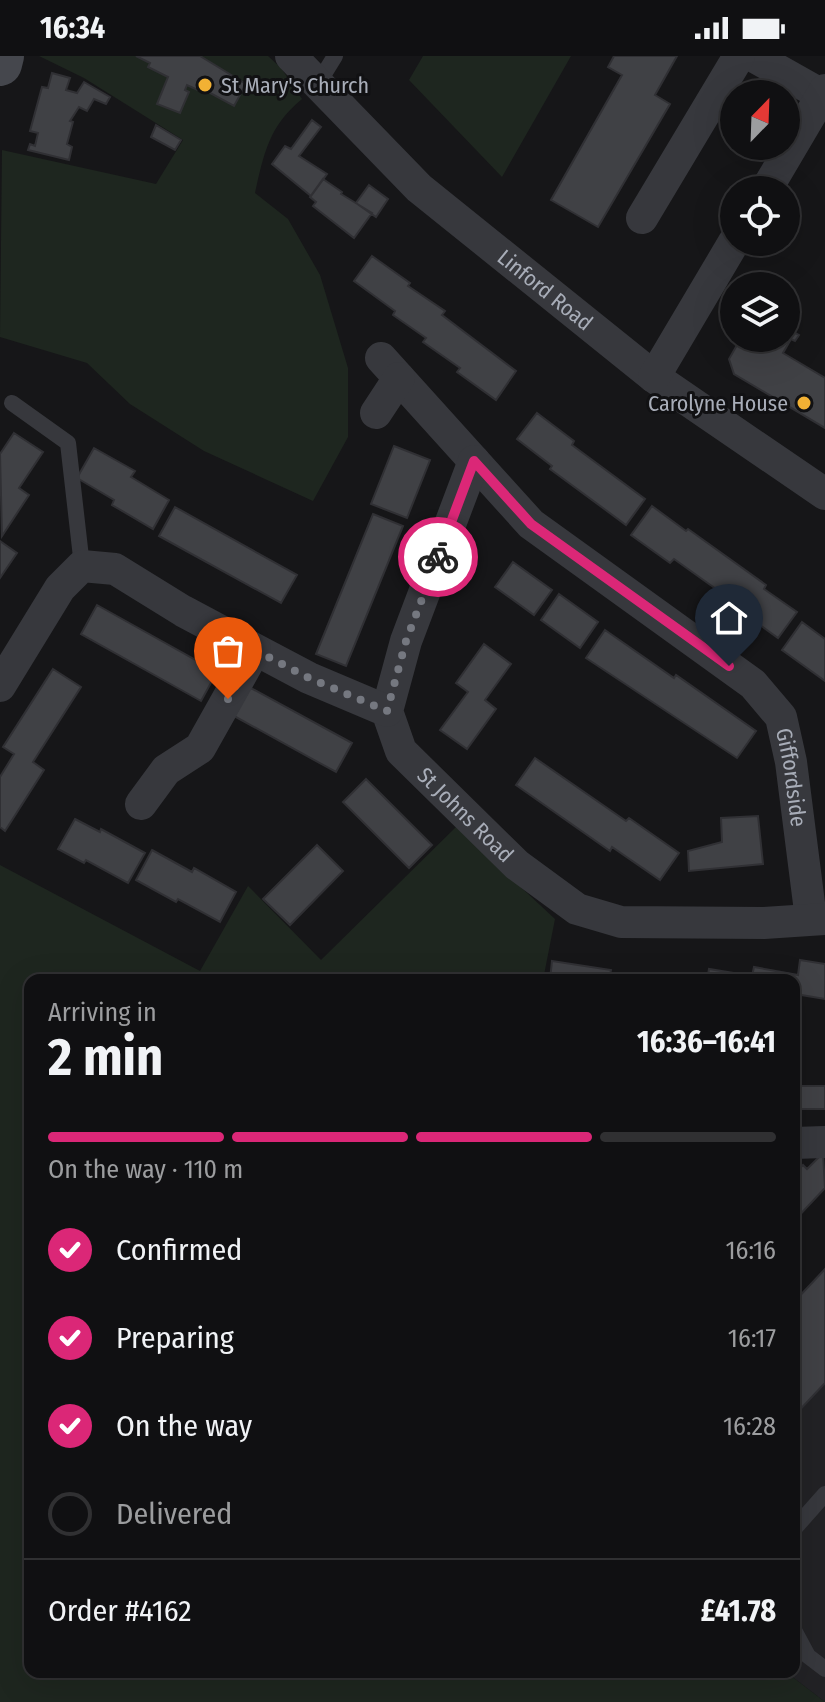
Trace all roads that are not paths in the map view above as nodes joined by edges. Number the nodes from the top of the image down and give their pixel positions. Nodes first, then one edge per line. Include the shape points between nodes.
1 (2, 56) edge
2 (291, 56) edge
3 (739, 56) edge
4 (753, 56) edge
5 (0, 64) edge
6 (327, 69) edge
7 (824, 93) edge
8 (774, 176) edge
9 (642, 218) dead end
10 (726, 256) edge
11 (654, 377) junction
12 (12, 403) dead end
13 (376, 413) dead end
14 (474, 461) junction
15 (825, 494) edge
16 (82, 566) junction
17 (255, 650) junction
18 (0, 686) edge
19 (387, 711) junction
20 (141, 804) dead end
21 (818, 919) edge
22 (825, 1142) edge
23 (800, 1143) edge
24 (825, 1494) edge
25 (800, 1522) edge
26 (800, 1641) edge
27 (825, 1669) edge

1 - 5 street
2 - 6 street, Linford Road
3 - 9 street
4 - 7 street
6 - 11 street, Linford Road via 419,188
7 - 8 street
10 - 11 street
11 - 15 street, Linford Road
12 - 16 lane via 68,443
13 - 14 street, Giffordside via 390,368
14 - 19 street via 406,641
14 - 21 street, Giffordside via 531,524 753,684 781,717
16 - 17 street via 115,569
16 - 18 street via 60,588
17 - 19 street
17 - 20 street via 200,748 166,770
19 - 21 street, St Johns Road via 401,751 517,865 577,909 634,923
22 - 23 street
24 - 25 lane
26 - 27 lane

